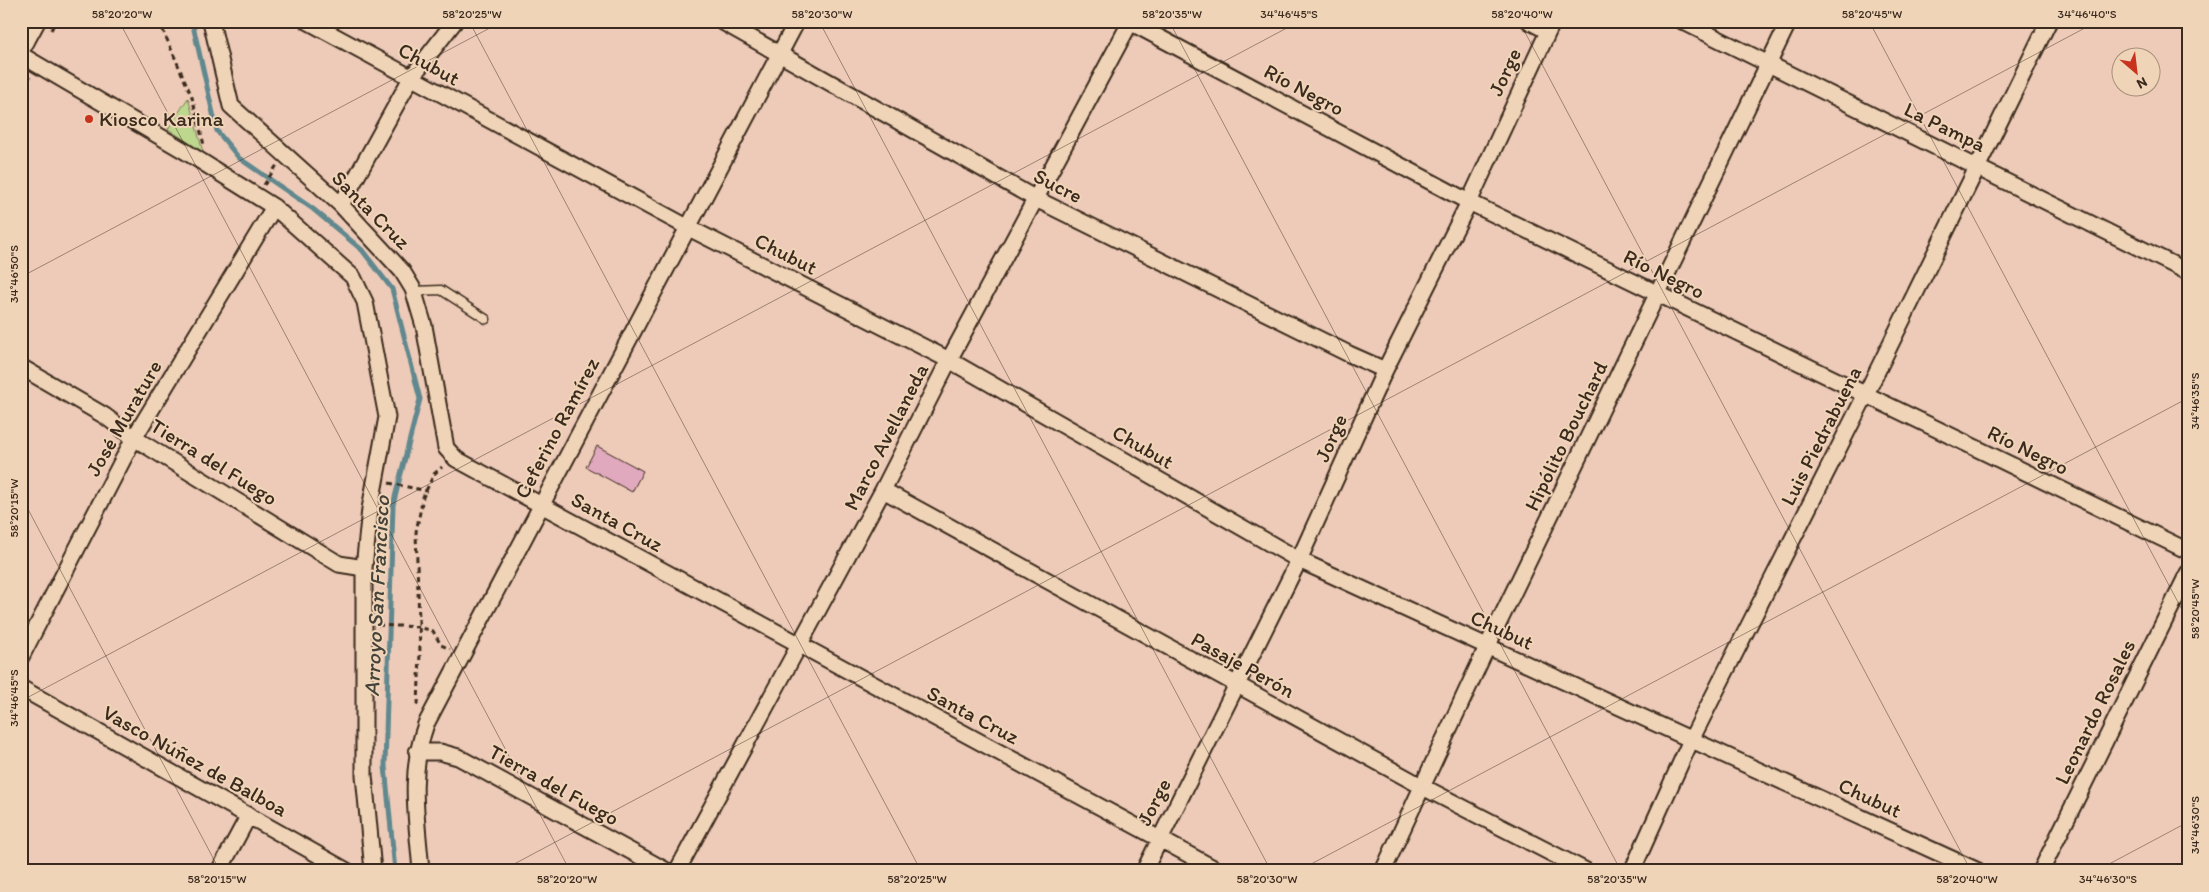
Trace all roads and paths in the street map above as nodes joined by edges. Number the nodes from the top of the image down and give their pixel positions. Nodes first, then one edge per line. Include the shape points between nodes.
1 (34, 21) edge
2 (159, 21) edge
3 (211, 21) edge
4 (307, 21) edge
5 (455, 21) edge
6 (721, 21) edge
7 (797, 21) edge
8 (1529, 21) edge
9 (1682, 21) edge
10 (1789, 21) edge
11 (2049, 21) edge
12 (1130, 22) edge
13 (1550, 26) edge
14 (21, 45) edge
15 (779, 53) junction
16 (21, 55) edge
17 (1768, 64) junction
18 (411, 78) junction
19 (207, 153) dead end
20 (1978, 167) junction
21 (274, 169) dead end
22 (262, 187) dead end
23 (1036, 199) junction
24 (1469, 202) junction
25 (340, 205) junction
26 (274, 207) junction
27 (689, 228) junction
28 (2188, 272) edge
29 (414, 291) junction
30 (1658, 295) junction
31 (486, 319) dead end
32 (949, 360) junction
33 (21, 367) edge
34 (1385, 370) junction
35 (1865, 396) junction
36 (134, 438) junction
37 (454, 458) junction
38 (376, 480) junction
39 (883, 490) junction
40 (428, 491) junction
41 (540, 504) junction
42 (2188, 551) edge
43 (1299, 560) junction
44 (364, 568) junction
45 (2188, 573) edge
46 (379, 625) dead end
47 (419, 626) junction
48 (799, 646) junction
49 (1487, 647) junction
50 (462, 656) junction
51 (21, 657) edge
52 (1236, 686) junction
53 (21, 688) edge
54 (418, 707) dead end
55 (1691, 740) junction
56 (417, 752) junction
57 (1422, 787) junction
58 (249, 815) junction
59 (1160, 838) junction
60 (219, 871) edge
61 (348, 871) edge
62 (374, 871) edge
63 (421, 871) edge
64 (666, 871) edge
65 (677, 871) edge
66 (1144, 871) edge
67 (1219, 871) edge
68 (1383, 871) edge
69 (1586, 871) edge
70 (1632, 871) edge
71 (1978, 871) edge
72 (2041, 871) edge

1 - 14 main road
2 - 19 path via 192,97
3 - 25 street, Santa Cruz via 231,106
4 - 18 street, Chubut
5 - 18 street
6 - 15 street, Sucre
7 - 15 street, Ceferino Ramírez
8 - 13 street
9 - 17 street, La Pampa
10 - 17 street, Hipólito Bouchard
11 - 20 street, Luis Piedrabuena
12 - 23 street, Marco Avellaneda
12 - 24 street, Río Negro
13 - 24 street, Jorge
15 - 23 street, Sucre
15 - 27 street, Ceferino Ramírez
16 - 26 street
17 - 20 street, La Pampa
17 - 30 street, Hipólito Bouchard
18 - 25 street
18 - 27 street, Chubut
20 - 28 street, La Pampa
20 - 35 street, Luis Piedrabuena
21 - 22 path
23 - 32 street, Marco Avellaneda
23 - 34 street, Sucre
24 - 30 street, Río Negro
24 - 34 street, Jorge
25 - 29 street, Santa Cruz via 396,264
26 - 36 street, José Murature
26 - 38 street via 353,277 365,302 387,417
27 - 32 street, Chubut
27 - 41 street, Ceferino Ramírez
29 - 31 lane via 441,290
29 - 37 street, Santa Cruz via 424,326 446,448
30 - 35 street, Río Negro
30 - 49 street, Hipólito Bouchard
32 - 39 street, Marco Avellaneda
32 - 43 street, Chubut
33 - 36 street, Tierra del Fuego via 105,416
34 - 43 street, Jorge
35 - 42 street, Río Negro
35 - 55 street, Luis Piedrabuena
36 - 44 street, Tierra del Fuego via 340,564
36 - 51 street, José Murature
37 - 40 path via 434,474
37 - 41 street, Santa Cruz
38 - 40 path
38 - 44 street
39 - 48 street, Marco Avellaneda
39 - 52 street, Pasaje Perón
40 - 47 path via 423,497 416,532
41 - 48 street, Santa Cruz
41 - 50 street, Ceferino Ramírez
43 - 49 street, Chubut
43 - 52 street, Jorge
44 - 62 street via 364,774
45 - 72 street, Leonardo Rosales
46 - 47 path
47 - 50 path via 433,631 441,645
47 - 54 path
48 - 59 street, Santa Cruz
48 - 65 street, Marco Avellaneda
49 - 55 street, Chubut
49 - 57 street, Hipólito Bouchard
50 - 56 street, Ceferino Ramírez via 426,724
52 - 57 street, Pasaje Perón
52 - 59 street, Jorge
53 - 58 street, Vasco Núñez de Balboa
55 - 70 street, Luis Piedrabuena
55 - 71 street, Chubut
56 - 63 street, Ceferino Ramírez via 414,773
56 - 64 street, Tierra del Fuego via 440,752 458,757
57 - 68 street, Hipólito Bouchard
57 - 69 street, Pasaje Perón
58 - 60 street
58 - 61 street, Vasco Núñez de Balboa
59 - 66 street, Jorge
59 - 67 street, Santa Cruz

